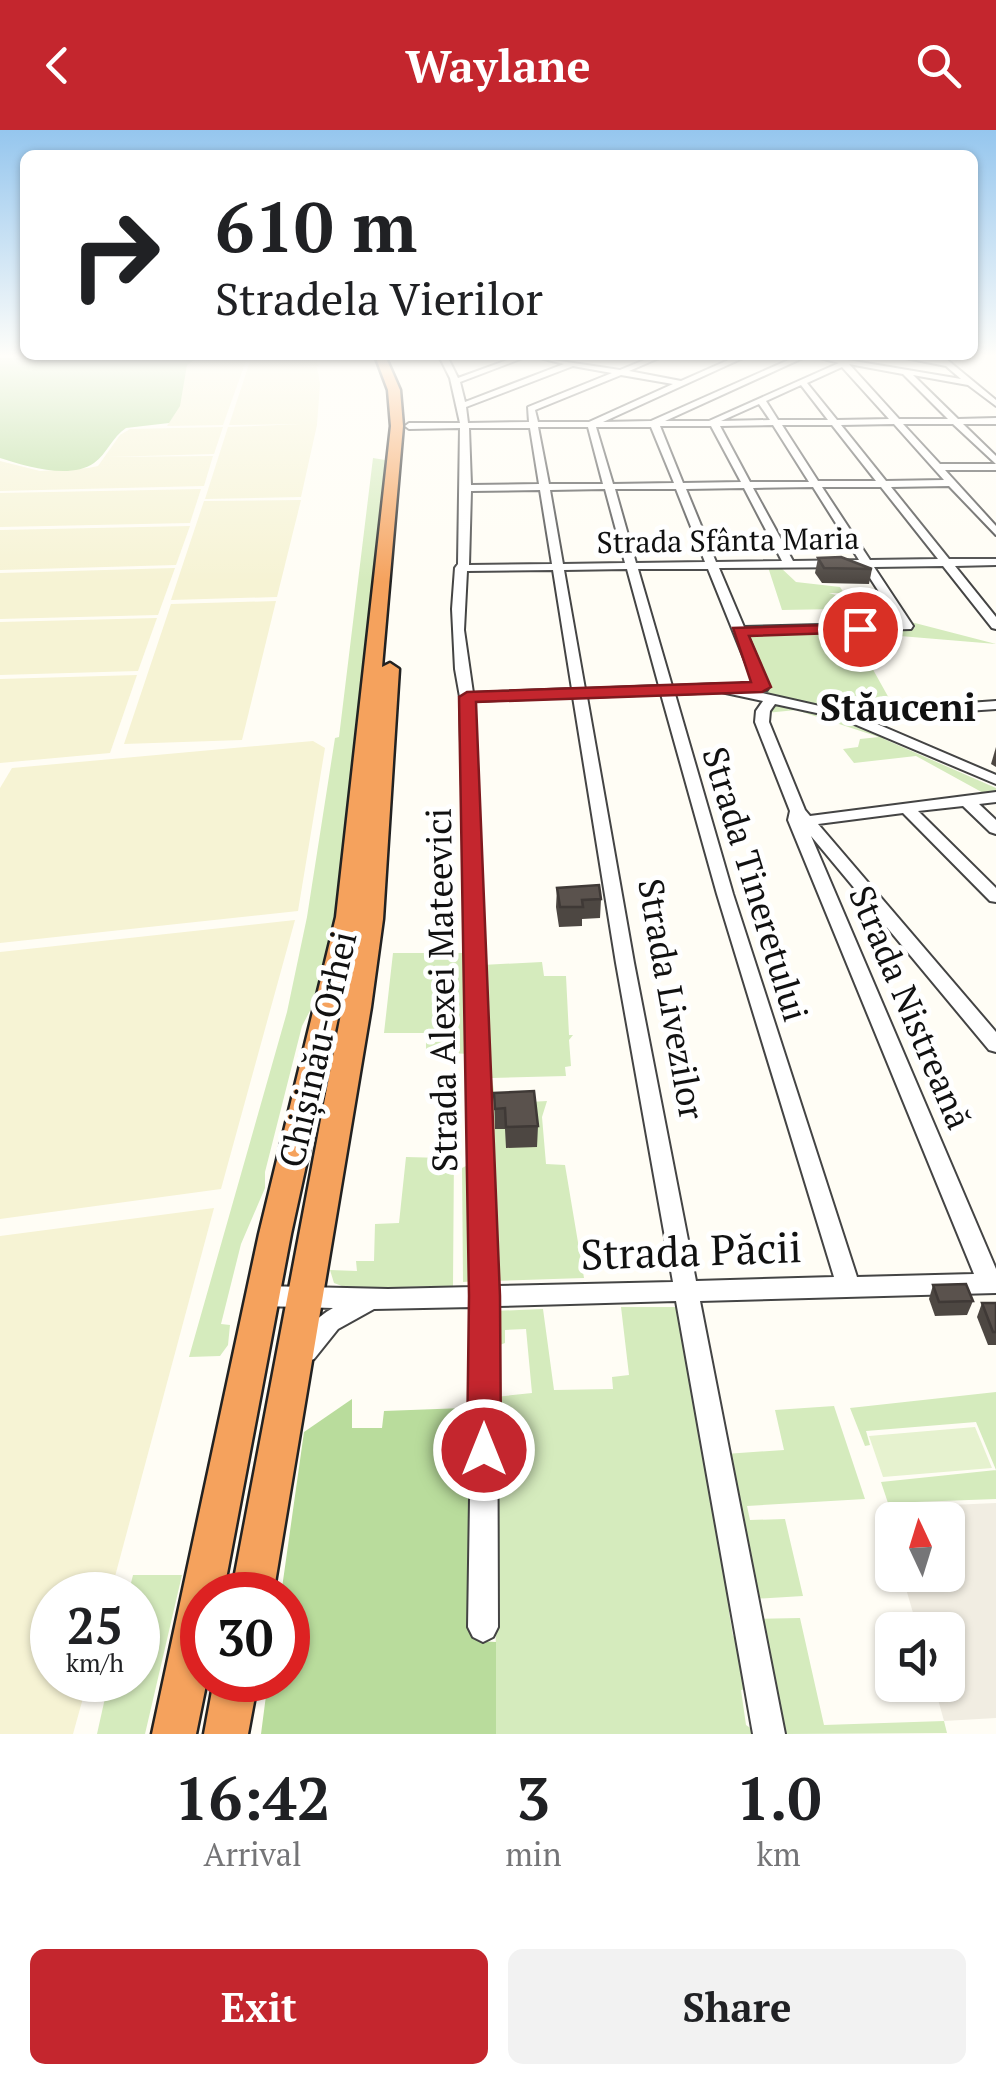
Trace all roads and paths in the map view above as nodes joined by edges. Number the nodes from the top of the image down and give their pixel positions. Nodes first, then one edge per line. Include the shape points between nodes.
1 (396, 433) edge
2 (408, 433) edge
3 (462, 433) edge
4 (535, 433) edge
5 (594, 433) edge
6 (657, 433) edge
7 (719, 433) edge
8 (782, 433) edge
9 (844, 433) edge
10 (905, 433) edge
11 (966, 433) edge
12 (996, 464) edge
13 (936, 468) junction
14 (950, 483) junction
15 (815, 484) junction
16 (883, 484) junction
17 (747, 485) junction
18 (678, 486) junction
19 (610, 487) junction
20 (464, 488) junction
21 (544, 488) junction
22 (996, 532) edge
23 (996, 562) edge
24 (947, 563) junction
25 (789, 564) junction
26 (868, 564) junction
27 (710, 565) junction
28 (632, 566) junction
29 (557, 567) junction
30 (461, 568) junction
31 (996, 625) edge
32 (739, 631) junction
33 (721, 688) junction
34 (666, 689) junction
35 (579, 691) junction
36 (467, 697) junction
37 (771, 700) junction
38 (996, 704) edge
39 (844, 715) junction
40 (996, 780) edge
41 (996, 797) edge
42 (966, 800) junction
43 (906, 808) junction
44 (803, 816) junction
45 (996, 829) edge
46 (996, 897) edge
47 (996, 1045) edge
48 (993, 1283) edge
49 (848, 1286) junction
50 (687, 1291) junction
51 (263, 1296) junction
52 (485, 1296) junction
53 (307, 1297) junction
54 (388, 1299) junction
55 (292, 1384) junction
56 (256, 1572) edge
57 (483, 1627) dead end
58 (232, 1702) edge
59 (174, 1734) edge
60 (226, 1734) edge
61 (769, 1734) edge

1 - 51 highway, Chișinău-Orhei via 340,960
2 - 53 highway, Chișinău-Orhei via 371,919
3 - 20 street, Strada Alexei Mateevici
4 - 21 street, Strada Livezilor
5 - 19 street, Strada Tineretului
6 - 18 street
7 - 17 street
8 - 15 street
9 - 16 street
10 - 13 street
11 - 12 street
12 - 13 street
13 - 14 street
14 - 16 street
14 - 22 street
15 - 16 street
15 - 17 street
15 - 26 street
16 - 24 street
17 - 18 street
17 - 25 street
18 - 19 street
18 - 27 street
19 - 21 street
19 - 28 street, Strada Tineretului
20 - 21 street
20 - 30 street, Strada Alexei Mateevici
21 - 29 street, Strada Livezilor
23 - 24 street, Strada Sfânta Maria
24 - 26 street, Strada Sfânta Maria
24 - 31 street
25 - 26 street, Strada Sfânta Maria
25 - 27 street, Strada Sfânta Maria
26 - 32 street via 905,627
27 - 28 street, Strada Sfânta Maria
27 - 32 street
28 - 29 street, Strada Sfânta Maria
28 - 34 street, Strada Tineretului
29 - 30 street, Strada Sfânta Maria
29 - 35 street, Strada Livezilor
30 - 36 street, Strada Alexei Mateevici
32 - 33 street via 762,687
33 - 34 street
33 - 37 street
34 - 35 street
34 - 49 street, Strada Tineretului
35 - 36 street
35 - 50 street, Strada Livezilor
36 - 52 street, Strada Alexei Mateevici
37 - 39 street
37 - 44 street via 762,722
38 - 39 street
39 - 40 street
41 - 42 street
42 - 43 street
42 - 45 street
43 - 44 street
43 - 46 street
44 - 47 street
44 - 48 street, Strada Nistreană via 796,820
48 - 49 street, Strada Păcii
49 - 50 street, Strada Păcii
50 - 52 street, Strada Păcii
50 - 61 street, Strada Livezilor
51 - 53 street
51 - 59 highway, Chișinău-Orhei
52 - 54 street, Strada Păcii
52 - 57 street, Strada Alexei Mateevici
53 - 54 street
53 - 55 highway, Chișinău-Orhei
54 - 55 street via 350,1307 328,1322 307,1345
55 - 56 highway, Chișinău-Orhei
58 - 60 highway

